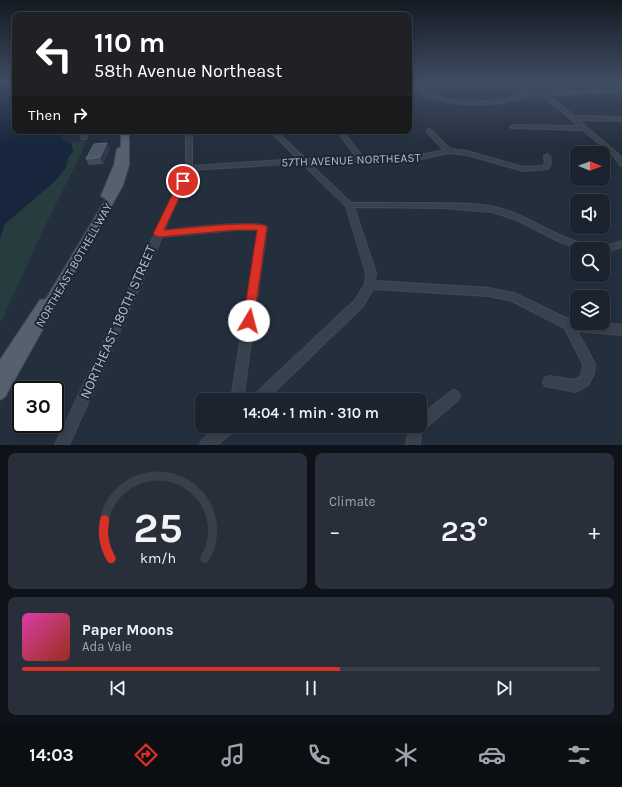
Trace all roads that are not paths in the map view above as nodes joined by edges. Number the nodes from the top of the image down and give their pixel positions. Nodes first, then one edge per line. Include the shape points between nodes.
1 (555, 103) edge
2 (574, 118) junction
3 (622, 119) edge
4 (513, 127) dead end
5 (585, 128) junction
6 (429, 131) dead end
7 (85, 134) edge
8 (121, 134) edge
9 (125, 134) edge
10 (189, 134) edge
11 (276, 134) edge
12 (342, 134) edge
13 (84, 138) dead end
14 (448, 151) junction
15 (547, 156) dead end
16 (362, 160) junction
17 (304, 161) junction
18 (622, 164) edge
19 (189, 168) junction
20 (349, 205) junction
21 (158, 234) junction
22 (622, 244) edge
23 (370, 285) junction
24 (569, 325) junction
25 (622, 330) edge
26 (0, 373) edge
27 (549, 382) dead end
28 (0, 392) edge
29 (238, 393) edge
30 (264, 393) edge
31 (454, 396) dead end
32 (427, 418) edge
33 (221, 433) edge
34 (414, 433) edge
35 (62, 445) edge
36 (207, 445) edge
37 (413, 445) edge

1 - 2 street
2 - 3 street
2 - 5 street
4 - 5 street
5 - 18 street via 615,154
6 - 14 street
7 - 13 street
8 - 26 main road, NORTHEAST BOTHELL WAY via 118,165 105,197 53,289
9 - 28 main road, NORTHEAST BOTHELL WAY via 126,165 119,185
10 - 19 street, NORTHEAST 180TH STREET
11 - 17 street
12 - 16 street
14 - 15 street, 57TH AVENUE NORTHEAST via 467,153 535,170 546,168
14 - 16 street, 57TH AVENUE NORTHEAST via 417,158
16 - 17 street, 57TH AVENUE NORTHEAST
17 - 19 street, 57TH AVENUE NORTHEAST
17 - 20 street
19 - 21 street, NORTHEAST 180TH STREET
20 - 22 street via 489,208 516,216 562,239 583,246 604,248
20 - 23 street via 367,258
21 - 29 street via 263,227
21 - 35 street, NORTHEAST 180TH STREET
23 - 24 street via 489,292 514,297
23 - 30 street via 359,303
24 - 25 street
24 - 27 street via 589,364 588,374 584,381 575,386
31 - 32 street
33 - 36 street
34 - 37 street

